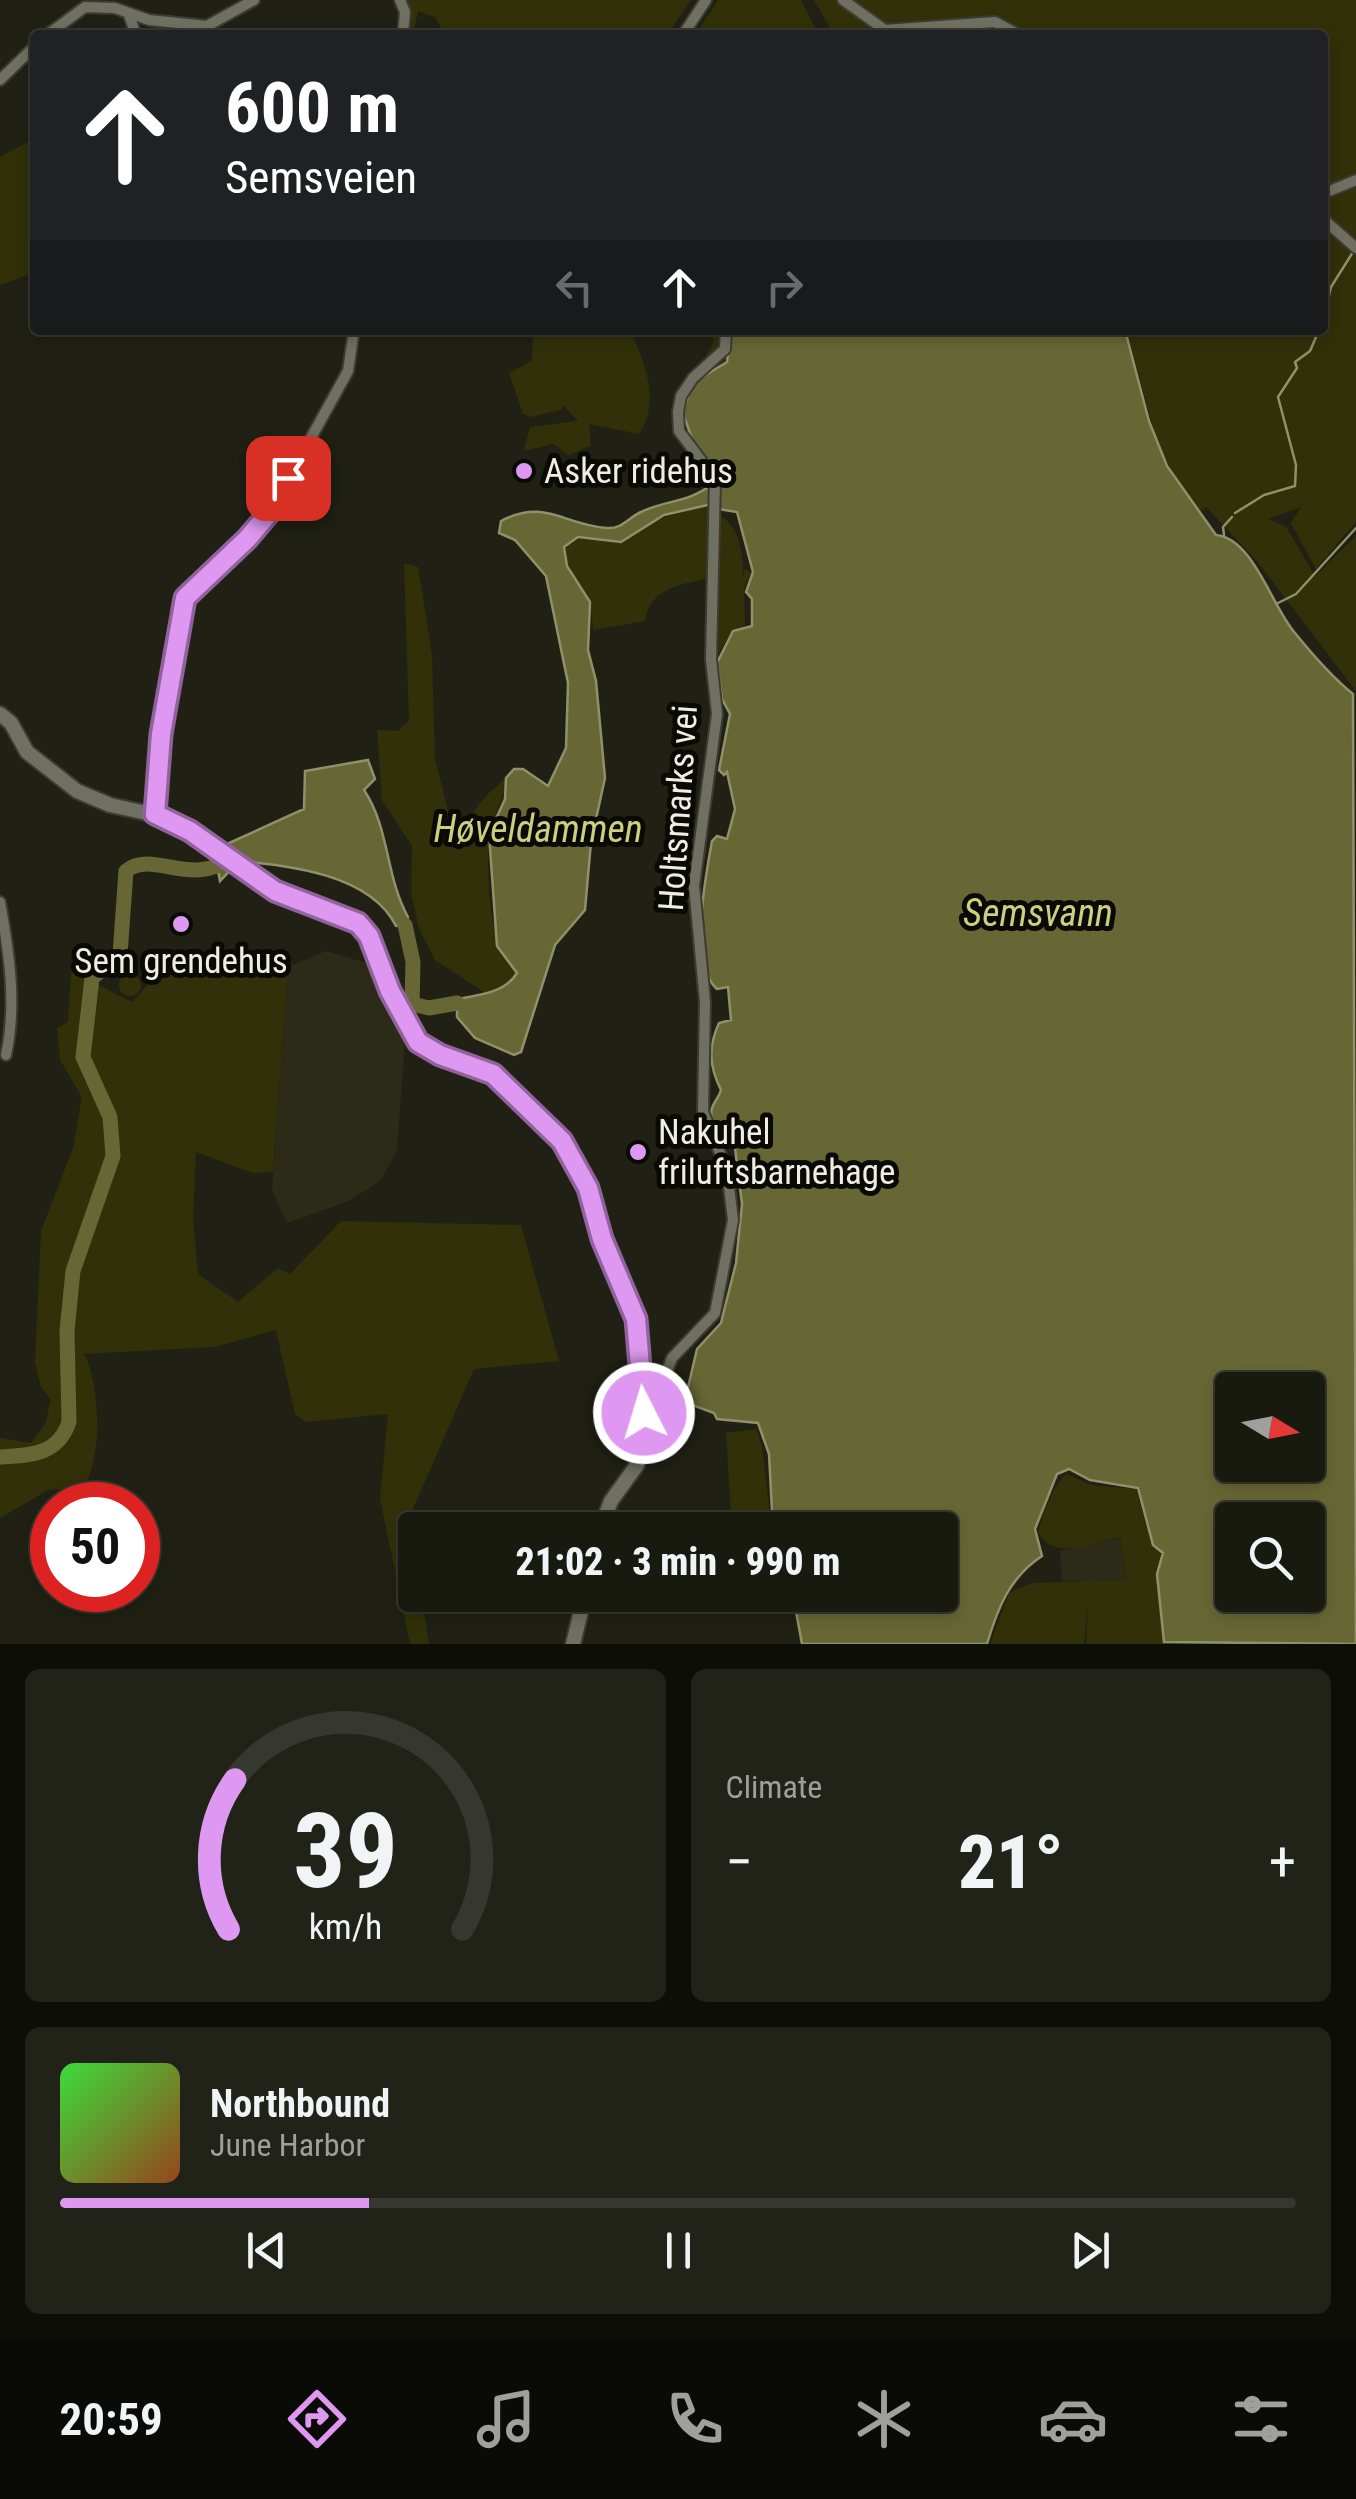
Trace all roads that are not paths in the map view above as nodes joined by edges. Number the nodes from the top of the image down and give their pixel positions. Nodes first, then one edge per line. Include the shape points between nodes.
1 (254, 0) edge
2 (400, 0) edge
3 (706, 0) edge
4 (843, 0) edge
5 (84, 4) edge
6 (129, 15) junction
7 (53, 30) edge
8 (134, 30) edge
9 (403, 30) edge
10 (685, 30) edge
11 (885, 30) edge
12 (885, 30) edge
13 (1010, 30) edge
14 (30, 51) edge
15 (0, 80) edge
16 (1356, 180) edge
17 (1328, 192) edge
18 (1328, 223) edge
19 (1354, 246) edge
20 (353, 335) edge
21 (726, 335) edge
22 (0, 714) edge
23 (155, 814) junction
24 (0, 902) edge
25 (6, 1054) dead end
26 (643, 1405) junction
27 (607, 1512) edge
28 (581, 1612) edge
29 (573, 1644) edge

1 - 6 street via 207,26
2 - 9 street
3 - 10 street
4 - 11 street
5 - 6 street
5 - 7 street
6 - 8 street
12 - 13 street via 995,22
14 - 15 street
16 - 17 street
18 - 19 street
20 - 23 street via 348,370 270,512 185,598 161,734
21 - 26 street, Holtsmarks vei via 725,349 681,396 678,430 716,479 716,734 694,886 705,1002 703,1112 710,1142 728,1170 728,1227 715,1313 672,1358 656,1400
22 - 23 main road via 27,752 77,792
23 - 26 main road via 275,891 364,929 418,1042 493,1074 562,1141 588,1188 636,1319
24 - 25 street via 12,996
26 - 27 main road via 642,1455
28 - 29 main road

